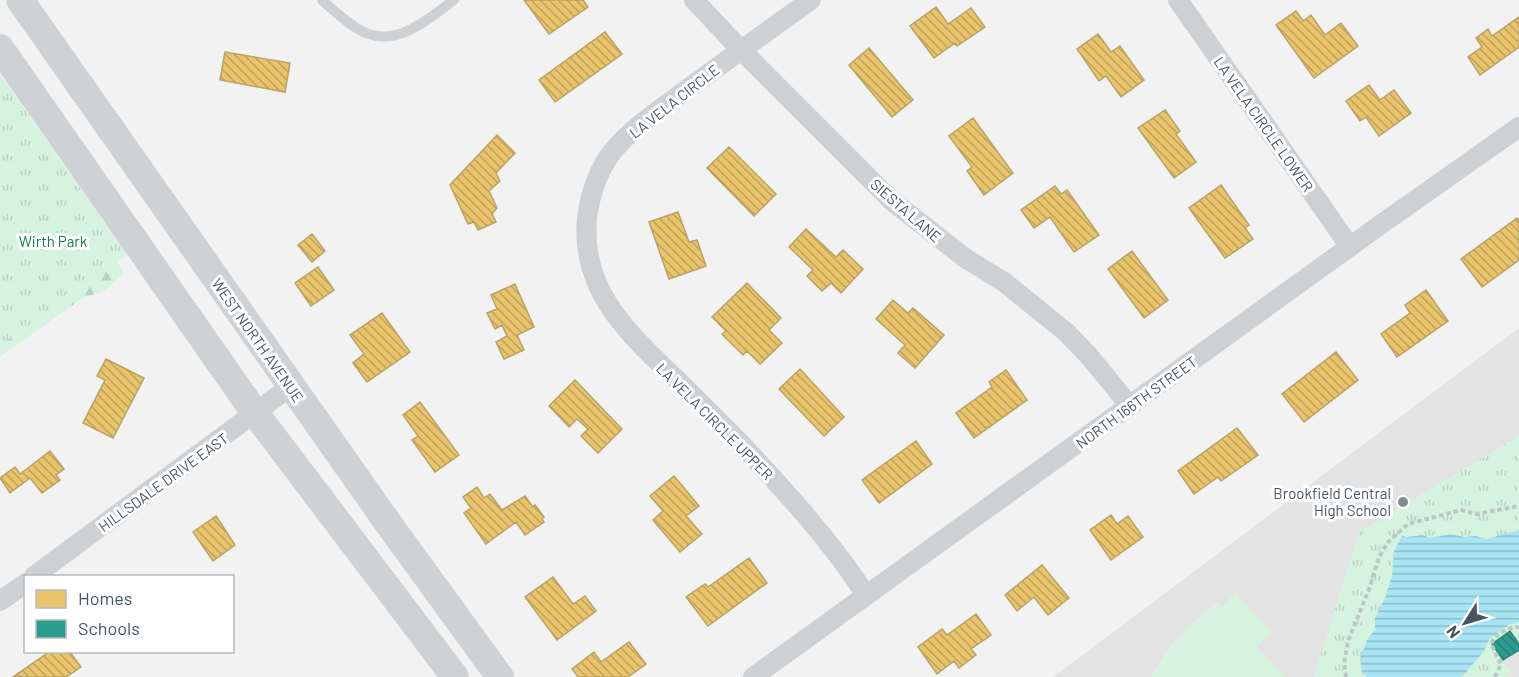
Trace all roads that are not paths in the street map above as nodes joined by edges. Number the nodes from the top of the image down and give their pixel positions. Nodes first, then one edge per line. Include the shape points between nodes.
1 (20, 0) edge
2 (322, 0) edge
3 (454, 0) edge
4 (694, 0) edge
5 (811, 0) edge
6 (1178, 0) edge
7 (0, 48) edge
8 (740, 49) junction
9 (1519, 127) edge
10 (587, 237) joint
11 (1350, 247) junction
12 (291, 386) junction
13 (1129, 405) junction
14 (255, 413) junction
15 (35, 575) edge
16 (24, 584) edge
17 (866, 595) junction
18 (0, 601) edge
19 (455, 677) edge
20 (500, 677) edge
21 (753, 677) edge

1 - 12 main road, WEST NORTH AVENUE
2 - 3 lane via 360,31 392,38
4 - 8 street, SIESTA LANE
5 - 8 street, LA VELA CIRCLE
6 - 11 street, LA VELA CIRCLE LOWER
7 - 14 main road
8 - 10 street, LA VELA CIRCLE via 637,127 612,152 589,201
8 - 13 street, SIESTA LANE via 892,201 965,258 1005,282 1066,333
9 - 11 street, NORTH 166TH STREET
10 - 17 street, LA VELA CIRCLE UPPER via 595,279 620,322 787,495
11 - 13 street, NORTH 166TH STREET
12 - 14 street, HILLSDALE DRIVE EAST
12 - 20 main road, WEST NORTH AVENUE
13 - 17 street, NORTH 166TH STREET
14 - 15 street, HILLSDALE DRIVE EAST
14 - 19 main road
16 - 18 street
17 - 21 street, NORTH 166TH STREET

